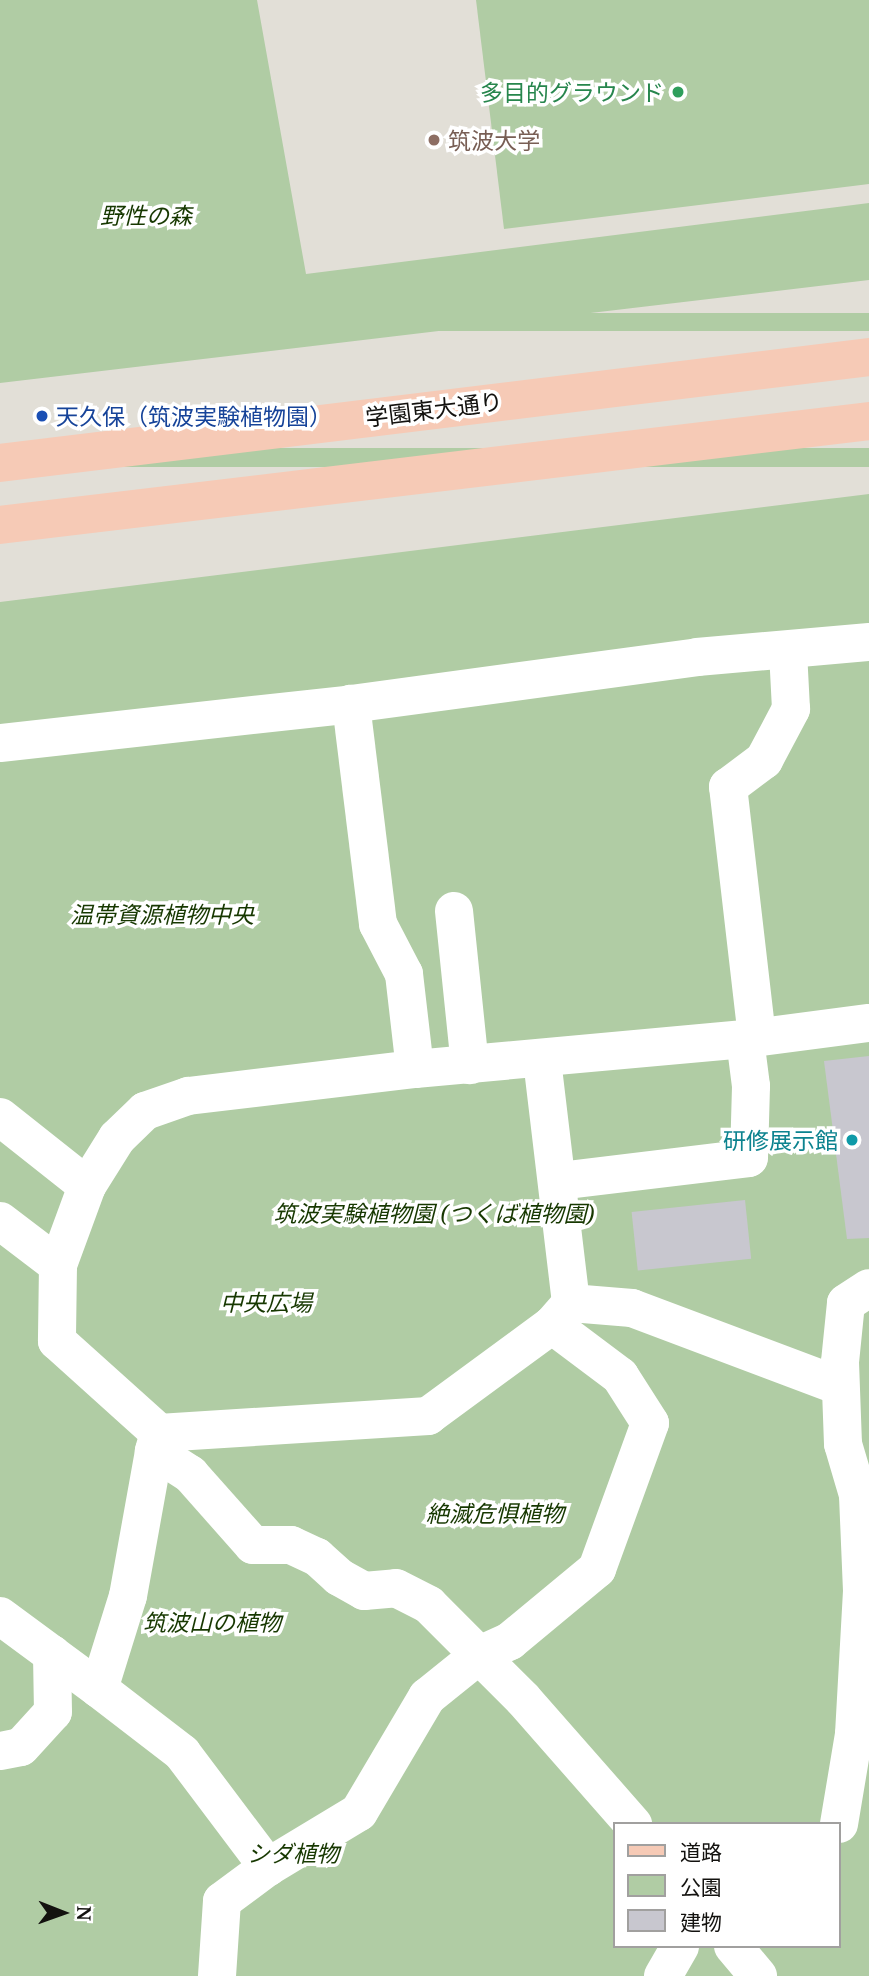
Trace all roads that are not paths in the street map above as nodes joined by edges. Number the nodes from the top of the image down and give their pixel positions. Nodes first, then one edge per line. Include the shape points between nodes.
1 (869, 357) edge
2 (869, 421) edge
3 (0, 463) edge
4 (0, 525) edge
5 (869, 642) edge
6 (788, 651) junction
7 (351, 704) junction
8 (0, 743) edge
9 (454, 911) dead end
10 (869, 1023) edge
11 (751, 1038) junction
12 (542, 1060) junction
13 (470, 1065) junction
14 (415, 1069) junction
15 (0, 1117) edge
16 (559, 1181) junction
17 (87, 1186) junction
18 (6, 1236) edge
19 (58, 1265) junction
20 (869, 1288) edge
21 (561, 1314) junction
22 (840, 1386) junction
23 (157, 1442) junction
24 (0, 1616) edge
25 (52, 1654) junction
26 (479, 1655) junction
27 (99, 1689) junction
28 (0, 1751) edge
29 (631, 1822) edge
30 (839, 1822) edge
31 (268, 1867) junction
32 (679, 1948) edge
33 (735, 1948) edge
34 (217, 1976) edge
35 (663, 1976) edge
36 (758, 1976) edge

1 - 3 main road, 学園東大通り
2 - 4 main road
5 - 6 street
6 - 7 street via 697,657
6 - 11 street via 791,709 764,760 729,787
7 - 8 street
7 - 14 street via 377,924 404,974
9 - 13 street
10 - 11 street
11 - 12 street
11 - 16 street via 749,1158
12 - 13 street
12 - 16 street
13 - 14 street
14 - 17 street via 188,1096 145,1111 117,1138
15 - 17 street
16 - 21 street
17 - 19 street
18 - 19 street
19 - 23 street via 57,1341
20 - 22 street via 846,1303
21 - 22 street via 632,1308
21 - 23 street via 428,1416
21 - 26 street via 620,1376 650,1423 597,1569 510,1641
22 - 30 street via 843,1444 858,1494 862,1591 854,1734
23 - 26 street via 253,1545 291,1545 317,1557 338,1577 364,1591 396,1588 429,1605
23 - 27 street via 128,1596
24 - 25 street
25 - 27 street
25 - 28 street via 53,1712 21,1747
26 - 29 street
26 - 31 street via 427,1698 359,1812
27 - 31 street via 182,1753
31 - 34 street via 222,1901
32 - 35 street
33 - 36 street

